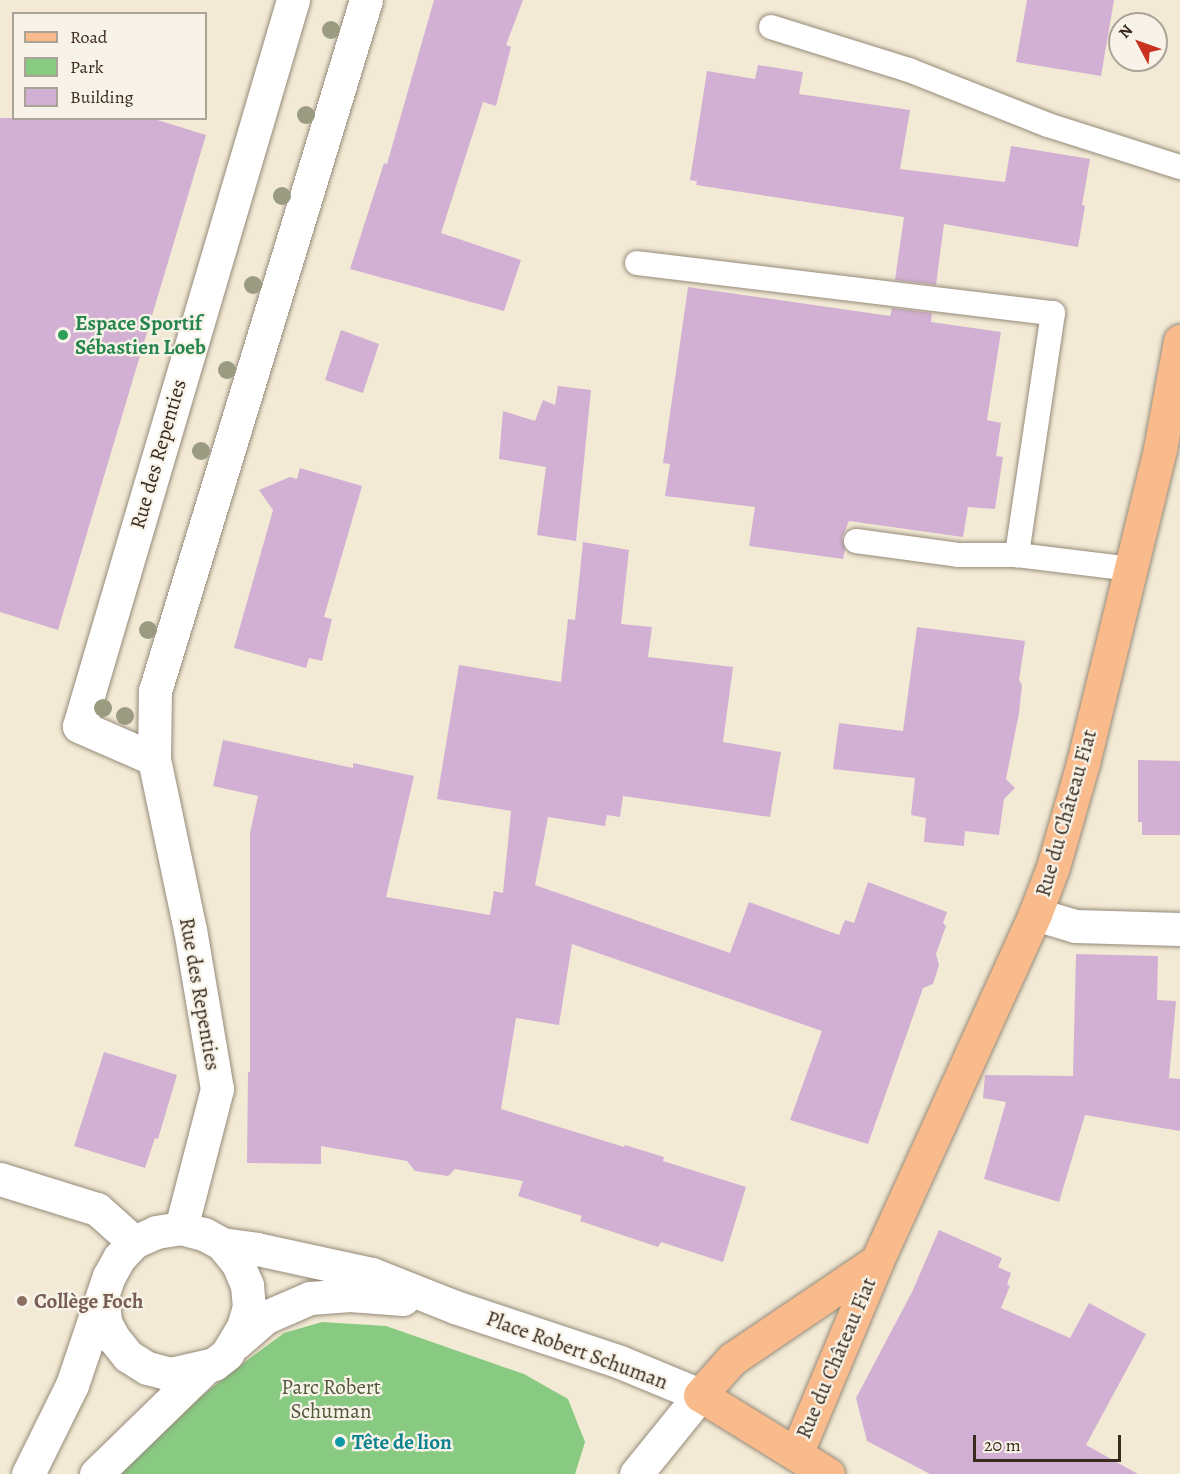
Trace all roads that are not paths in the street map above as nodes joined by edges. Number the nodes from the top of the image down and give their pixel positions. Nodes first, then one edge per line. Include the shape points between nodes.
1 (293, 0) edge
2 (366, 0) edge
3 (771, 27) dead end
4 (1180, 167) edge
5 (637, 263) dead end
6 (1180, 341) edge
7 (1170, 450) edge
8 (856, 541) dead end
9 (1017, 555) junction
10 (1131, 569) junction
11 (154, 759) junction
12 (1035, 914) junction
13 (1180, 929) edge
14 (0, 1179) edge
15 (181, 1228) junction
16 (134, 1242) junction
17 (222, 1244) junction
18 (877, 1261) junction
19 (103, 1298) junction
20 (455, 1307) junction
21 (232, 1347) junction
22 (206, 1367) junction
23 (700, 1395) junction
24 (796, 1454) junction
25 (28, 1474) edge
26 (96, 1474) edge
27 (636, 1474) edge
28 (828, 1474) edge

1 - 11 street, Rue des Repenties via 79,726
2 - 11 street, Rue des Repenties via 155,691
3 - 4 lane via 909,70 1048,125
5 - 9 lane via 1053,313
6 - 7 main road, Rue du Château Fiat
7 - 10 main road, Rue du Château Fiat
8 - 9 lane via 958,555
9 - 10 lane
10 - 12 main road, Rue du Château Fiat via 1083,763
11 - 15 street, Rue des Repenties via 190,930 217,1089
12 - 13 street via 1075,926
12 - 18 main road, Rue du Château Fiat
14 - 16 street via 97,1209
15 - 16 street, Place Robert Schuman via 156,1232
15 - 17 street, Place Robert Schuman
16 - 19 street, Place Robert Schuman via 114,1265
17 - 20 street, Place Robert Schuman via 372,1274
17 - 21 street, Place Robert Schuman via 238,1264 247,1285 249,1307
18 - 23 main road, Rue du Château Fiat via 732,1359
18 - 24 main road, Rue du Château Fiat
19 - 22 street, Place Robert Schuman via 105,1322 128,1356 147,1368 170,1374
19 - 25 street, Place Robert Schuman via 72,1385
20 - 21 street, Place Robert Schuman via 366,1295 310,1298 267,1317
20 - 23 street, Place Robert Schuman via 620,1362
21 - 22 street, Place Robert Schuman
22 - 26 street, Place Robert Schuman
23 - 24 main road
23 - 27 street
24 - 28 main road

